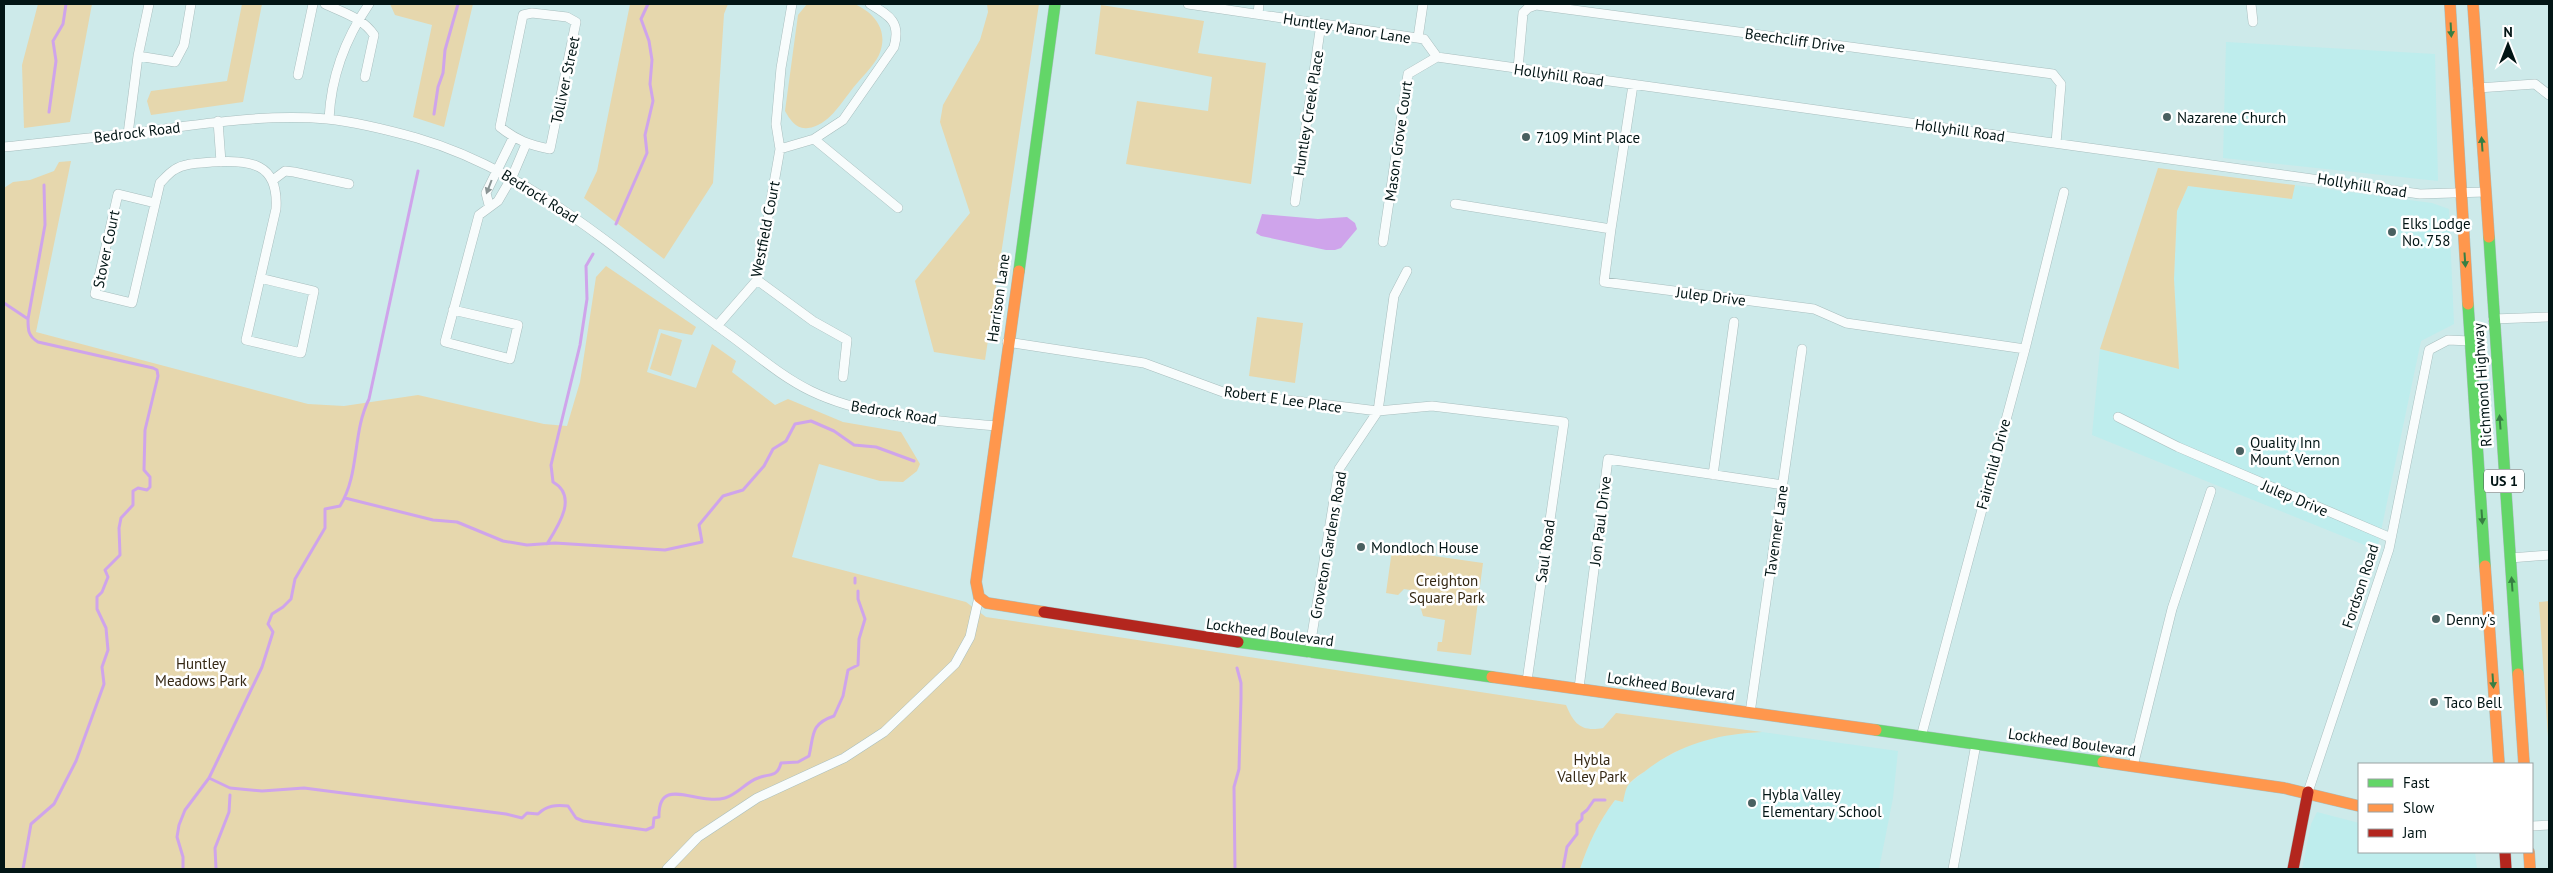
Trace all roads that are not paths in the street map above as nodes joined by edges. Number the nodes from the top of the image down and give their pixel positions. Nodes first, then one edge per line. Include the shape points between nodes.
1 (149, 4) edge
2 (190, 4) edge
3 (313, 4) edge
4 (325, 4) edge
5 (368, 4) edge
6 (792, 4) edge
7 (870, 4) edge
8 (1054, 4) edge
9 (1188, 4) edge
10 (1259, 4) edge
11 (1422, 4) edge
12 (2251, 4) edge
13 (2450, 4) edge
14 (2473, 4) edge
15 (1258, 14) junction
16 (358, 20) junction
17 (2252, 22) dead end
18 (1322, 24) junction
19 (1418, 38) junction
20 (138, 56) junction
21 (1437, 57) junction
22 (1518, 69) junction
23 (298, 75) dead end
24 (365, 77) dead end
25 (1633, 85) junction
26 (2478, 88) junction
27 (2549, 95) edge
28 (329, 119) junction
29 (218, 121) junction
30 (128, 134) junction
31 (513, 138) junction
32 (814, 140) junction
33 (2056, 143) junction
34 (526, 144) junction
35 (4, 147) edge
36 (780, 148) junction
37 (221, 162) junction
38 (497, 169) junction
39 (512, 177) junction
40 (273, 180) junction
41 (349, 184) dead end
42 (2064, 192) dead end
43 (2485, 192) junction
44 (2460, 194) junction
45 (1295, 202) dead end
46 (155, 203) junction
47 (1455, 204) dead end
48 (489, 206) junction
49 (898, 208) dead end
50 (1611, 230) junction
51 (1383, 242) dead end
52 (1407, 271) dead end
53 (260, 278) junction
54 (757, 280) junction
55 (453, 310) junction
56 (2549, 317) edge
57 (2493, 319) junction
58 (1734, 322) dead end
59 (717, 326) junction
60 (2470, 341) junction
61 (1007, 342) junction
62 (1802, 349) dead end
63 (2025, 349) junction
64 (843, 378) dead end
65 (1378, 411) junction
66 (2118, 417) dead end
67 (1564, 422) joint
68 (996, 426) junction
69 (1713, 474) junction
70 (1783, 485) junction
71 (2211, 491) dead end
72 (2391, 538) junction
73 (2549, 555) edge
74 (2510, 558) junction
75 (979, 597) junction
76 (1309, 653) junction
77 (1527, 681) junction
78 (1579, 688) junction
79 (1750, 713) junction
80 (1921, 737) junction
81 (1976, 744) junction
82 (2499, 763) edge
83 (2524, 763) edge
84 (2134, 766) junction
85 (2308, 792) junction
86 (2358, 806) edge
87 (2549, 825) edge
88 (2533, 826) edge
89 (2505, 853) edge
90 (2529, 853) edge
91 (667, 869) edge
92 (1953, 869) edge
93 (2293, 869) edge
94 (2506, 869) edge
95 (2530, 869) edge

1 - 20 street
2 - 20 street via 184,45 175,62
3 - 23 street
4 - 16 street
5 - 16 street
6 - 36 street, Westfield Court via 776,124
7 - 32 street via 888,14 895,23 898,34 894,47 843,120
8 - 61 main road, Harrison Lane
9 - 15 street, Huntley Manor Lane
10 - 15 street
11 - 19 street
12 - 17 street
13 -> 44 main road, Richmond Highway / US 1
14 - 26 main road, Richmond Highway / US 1
15 - 18 street, Huntley Manor Lane
16 - 24 street via 374,35
16 - 28 street via 336,71
18 - 19 street, Huntley Manor Lane
18 - 45 street, Huntley Creek Place
19 - 21 street, Huntley Manor Lane via 1424,39
20 - 30 street
21 - 22 street, Hollyhill Road
21 - 51 street, Mason Grove Court via 1408,74
22 - 25 street, Hollyhill Road
22 - 33 street, Beechcliff Drive via 1523,13 1536,5 2053,74 2061,84
25 - 33 street, Hollyhill Road
25 - 50 street
26 - 27 street via 2536,84
43 -> 26 main road, Richmond Highway / US 1
28 - 29 street, Bedrock Road via 276,117
28 - 38 street, Bedrock Road via 418,139
29 - 30 street, Bedrock Road
29 - 37 street
30 - 35 street, Bedrock Road
31 - 34 street, Tolliver Street
31 - 34 street, Tolliver Street via 500,127 523,15 567,17 576,22 576,27 550,149
31 - 38 street
32 - 36 street
32 - 49 street
33 - 44 street, Hollyhill Road via 2420,194
34 - 39 street
36 - 54 street, Westfield Court
37 - 40 street, Stover Court via 254,164
37 - 46 street, Stover Court via 174,169 160,184
38 - 39 street, Bedrock Road
38 -> 48 street via 486,193
39 - 48 street via 498,201
39 - 59 street, Bedrock Road via 581,222
40 - 41 street via 285,171
40 - 53 street via 277,193 276,209
42 - 63 street, Fairchild Drive
43 - 44 street, Hollyhill Road
43 - 57 main road, Richmond Highway / US 1
44 -> 60 main road, Richmond Highway / US 1
46 - 46 street, Stover Court via 132,303 95,294 118,194
47 - 50 street
48 - 55 street via 479,214
50 - 63 street, Julep Drive via 1604,282 1814,309 1846,324
52 - 65 street, Groveton Gardens Road via 1394,296
53 - 53 street via 246,340 301,354 314,291
54 - 59 street, Westfield Court
54 - 64 street via 813,321 847,340
55 - 55 street via 444,342 510,359 518,325
56 - 57 street
74 -> 57 main road, Richmond Highway / US 1
58 - 69 street
59 - 68 street, Bedrock Road via 795,383 841,403 869,410
60 - 72 street, Fordson Road via 2448,340 2429,350
60 -> 82 main road, Richmond Highway / US 1
61 - 65 street, Robert E Lee Place via 1144,363 1223,392
61 - 68 main road, Harrison Lane
62 - 70 street, Tavenner Lane
63 - 80 street, Fairchild Drive
65 - 67 street, Robert E Lee Place via 1432,406
65 - 76 street, Groveton Gardens Road via 1339,469
66 - 72 street, Julep Drive via 2178,447
67 - 77 street, Saul Road
68 - 75 main road, Harrison Lane via 976,582
69 - 70 street, Jon Paul Drive
69 - 78 street, Jon Paul Drive via 1608,459
70 - 79 street, Tavenner Lane
71 - 84 street via 2172,609
72 - 85 street, Fordson Road
73 - 74 street
83 -> 74 main road, Richmond Highway / US 1
75 - 76 main road, Lockheed Boulevard via 1002,607
75 - 91 street via 970,637 956,664 884,732 844,758 757,798 698,837
76 - 77 main road, Lockheed Boulevard
77 - 78 main road, Lockheed Boulevard
78 - 79 main road, Lockheed Boulevard
79 - 80 main road, Lockheed Boulevard
80 - 81 main road, Lockheed Boulevard
81 - 84 main road, Lockheed Boulevard
81 - 92 street
84 - 85 main road, Lockheed Boulevard
85 - 86 main road, Lockheed Boulevard
85 - 93 main road, Fordson Road
87 - 88 street
89 - 94 main road
90 - 95 main road

